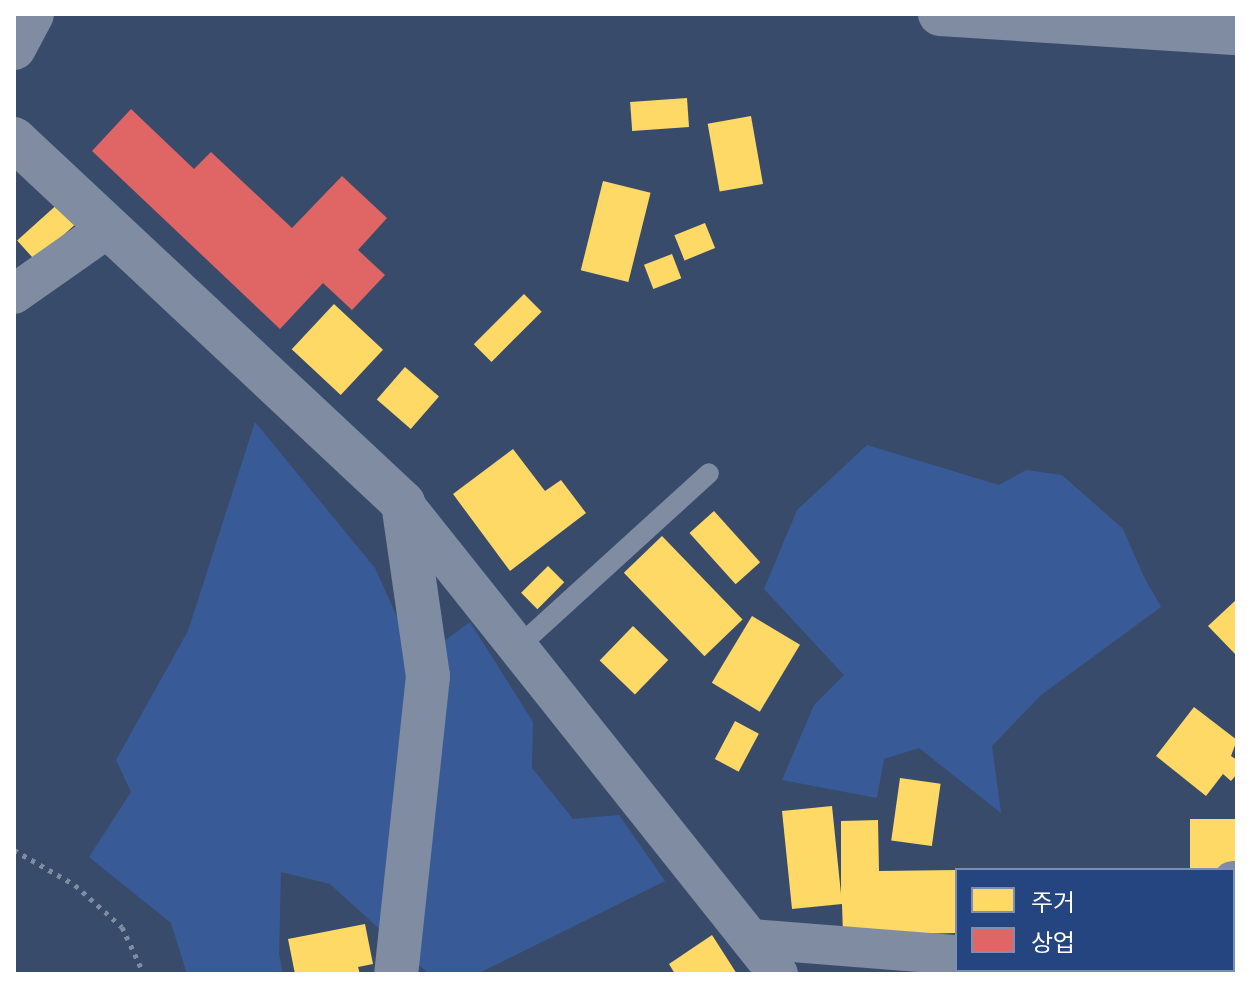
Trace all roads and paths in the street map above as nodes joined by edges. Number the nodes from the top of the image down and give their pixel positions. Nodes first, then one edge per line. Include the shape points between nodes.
1 (32, 14) edge
2 (940, 14) edge
3 (1237, 33) edge
4 (14, 48) edge
5 (14, 139) edge
6 (108, 228) junction
7 (14, 294) edge
8 (709, 473) dead end
9 (403, 503) junction
10 (518, 647) junction
11 (14, 850) edge
12 (752, 939) junction
13 (955, 955) edge
14 (144, 974) edge
15 (396, 974) edge
16 (778, 974) edge

1 - 4 street
2 - 3 street
5 - 6 street
6 - 7 street
6 - 9 street
8 - 10 lane
9 - 10 street
9 - 15 street via 428,676
10 - 12 street
11 - 14 path via 75,885 122,927
12 - 13 street
12 - 16 street

